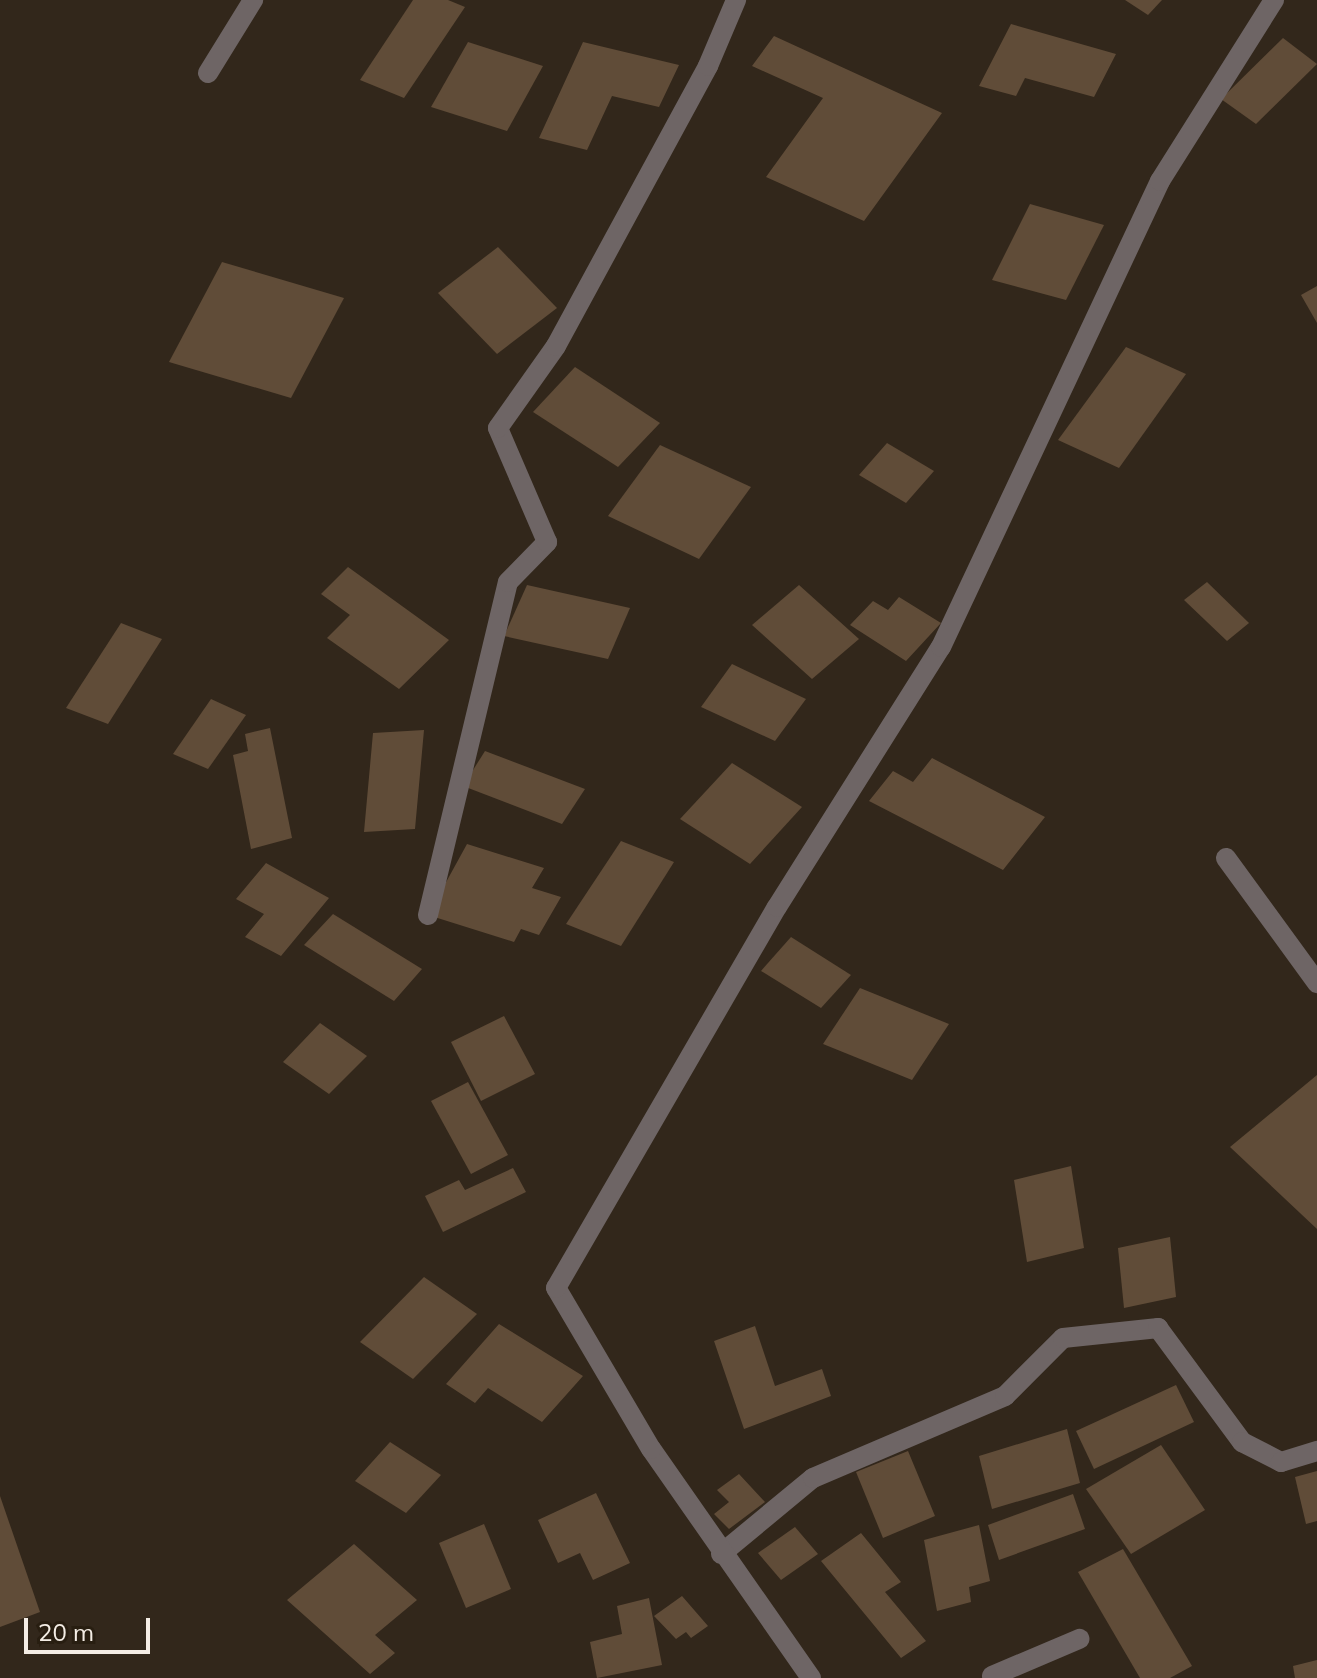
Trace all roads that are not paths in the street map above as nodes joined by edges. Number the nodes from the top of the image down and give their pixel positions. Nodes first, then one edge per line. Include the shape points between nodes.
1 (253, 0) edge
2 (736, 0) edge
3 (1274, 0) edge
4 (208, 73) dead end
5 (1226, 858) dead end
6 (428, 915) dead end
7 (1317, 983) edge
8 (1317, 1451) edge
9 (721, 1554) junction
10 (1079, 1639) dead end
11 (992, 1677) edge
12 (811, 1678) edge

1 - 4 street
2 - 6 street via 708,66 590,285 556,346 498,428 547,542 508,582
3 - 9 street via 1160,181 941,647 777,907 556,1288
5 - 7 street
8 - 9 street via 1281,1462 1242,1442 1158,1328 1063,1338 1005,1396 813,1478
9 - 12 street
10 - 11 street

